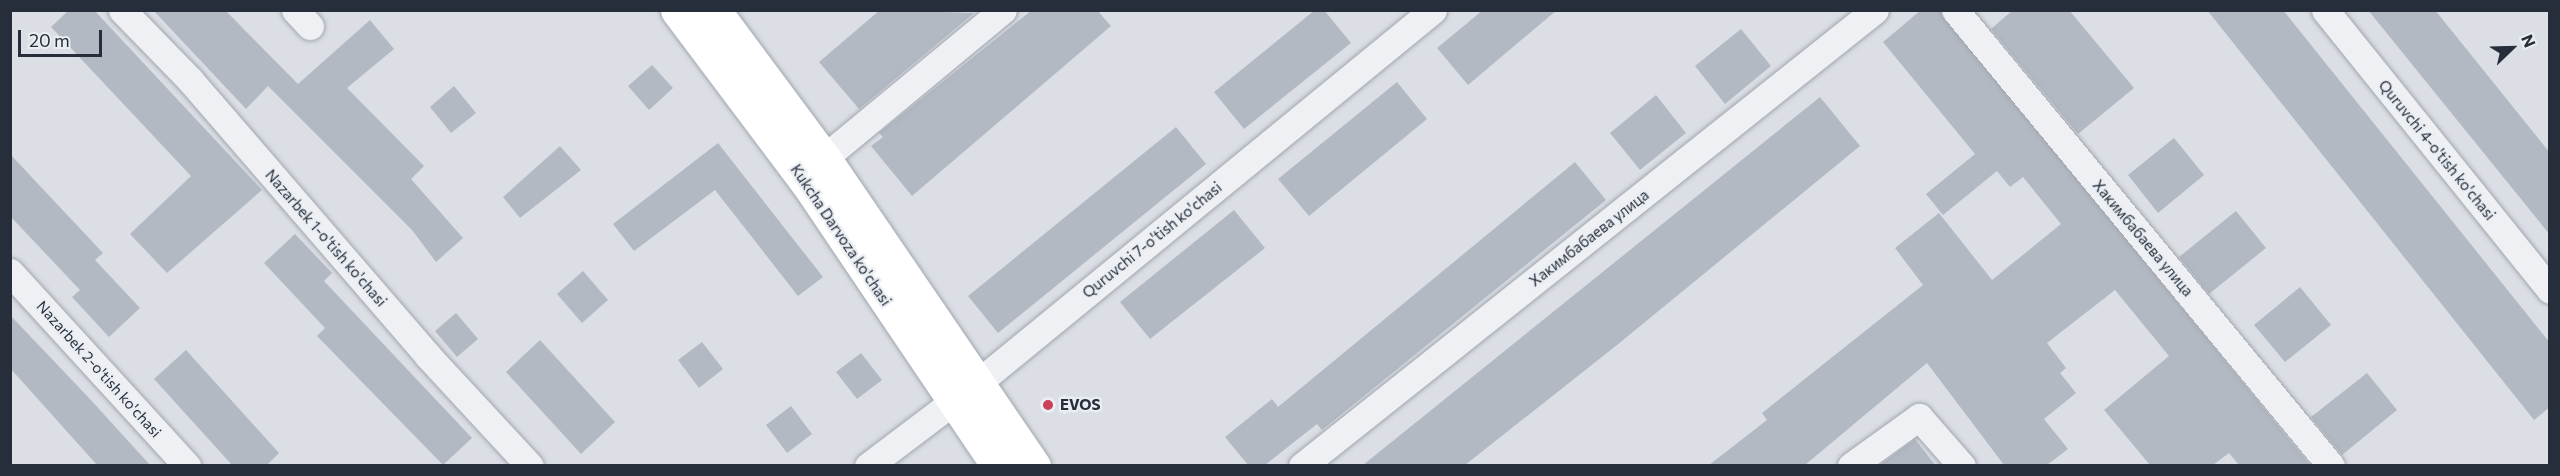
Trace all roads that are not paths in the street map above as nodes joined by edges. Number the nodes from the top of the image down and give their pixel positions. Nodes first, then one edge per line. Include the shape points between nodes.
1 (122, 10) edge
2 (677, 10) edge
3 (714, 10) edge
4 (1003, 10) edge
5 (1433, 10) edge
6 (1875, 10) edge
7 (1955, 10) edge
8 (2325, 10) edge
9 (824, 158) junction
10 (10, 272) edge
11 (2550, 290) edge
12 (964, 393) junction
13 (187, 465) edge
14 (530, 465) edge
15 (868, 465) edge
16 (998, 465) edge
17 (1034, 465) edge
18 (1302, 465) edge
19 (1851, 465) edge
20 (1962, 465) edge
21 (2331, 465) edge

1 - 14 street, Nazarbek 1-o'tish ko'chasi via 190,80 428,356
2 - 12 main road, Kukcha Darvoza ko'chasi
3 - 9 main road, Kukcha Darvoza ko'chasi
4 - 9 street
5 - 12 street, Quruvchi 7-o'tish ko'chasi
6 - 18 street, Хакимбабаева улица
7 - 21 street, Хакимбабаева улица
8 - 11 street, Quruvchi 4-o'tish ko'chasi
9 - 12 main road, Kukcha Darvoza ko'chasi
10 - 13 street, Nazarbek 2-o'tish ko'chasi
12 - 15 street, Quruvchi 7-o'tish ko'chasi
12 - 16 main road, Kukcha Darvoza ko'chasi
12 - 17 main road, Kukcha Darvoza ko'chasi
19 - 20 street via 1919,417

